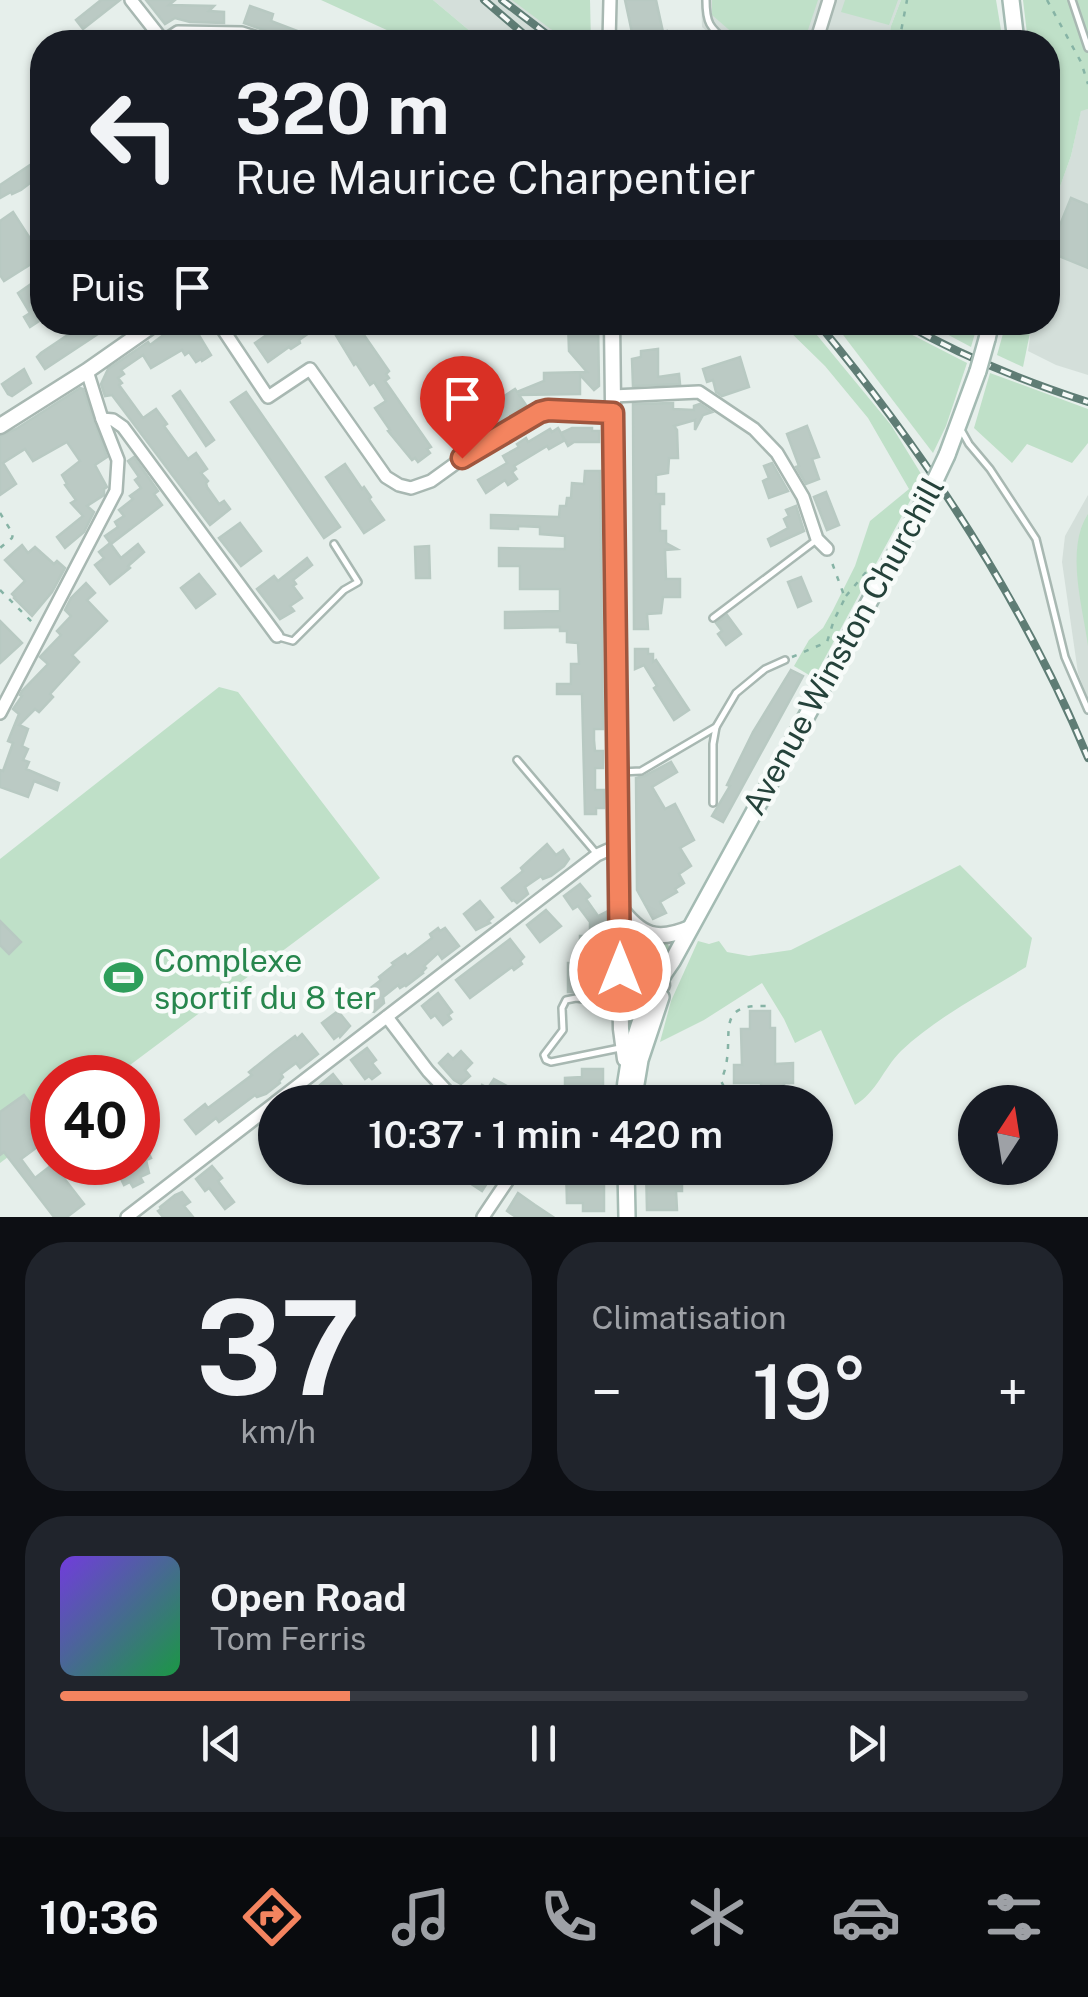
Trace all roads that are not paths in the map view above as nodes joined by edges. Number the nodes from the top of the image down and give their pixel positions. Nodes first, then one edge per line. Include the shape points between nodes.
1 (131, 0) edge
2 (610, 0) edge
3 (706, 0) edge
4 (830, 0) edge
5 (1011, 0) edge
6 (1072, 0) edge
7 (155, 30) edge
8 (610, 30) edge
9 (712, 30) edge
10 (820, 30) edge
11 (1015, 30) edge
12 (1088, 48) edge
13 (138, 335) edge
14 (227, 335) edge
15 (612, 335) edge
16 (988, 335) edge
17 (87, 371) junction
18 (613, 396) junction
19 (613, 413) junction
20 (102, 419) junction
21 (0, 426) edge
22 (958, 426) junction
23 (817, 539) junction
24 (334, 544) dead end
25 (827, 549) road end
26 (713, 618) dead end
27 (277, 636) joint
28 (786, 660) road end
29 (1088, 710) edge
30 (0, 713) edge
31 (716, 727) junction
32 (518, 760) dead end
33 (618, 772) junction
34 (713, 803) dead end
35 (619, 851) junction
36 (597, 855) junction
37 (620, 908) junction
38 (690, 928) junction
39 (620, 975) junction
40 (661, 986) junction
41 (622, 1004) junction
42 (387, 1017) junction
43 (626, 1055) junction
44 (299, 1085) edge
45 (441, 1085) edge
46 (625, 1085) edge
47 (630, 1085) edge
48 (636, 1085) edge
49 (258, 1118) edge
50 (505, 1185) edge
51 (626, 1185) edge
52 (141, 1213) edge
53 (126, 1217) edge
54 (483, 1217) edge
55 (626, 1217) edge

1 - 7 street
2 - 8 street
3 - 9 lane
4 - 10 street
5 - 11 main road
6 - 12 lane
13 - 17 street
14 - 19 street via 268,398 310,369 399,486 431,481 540,412
15 - 18 street
16 - 22 main road, Avenue Winston Churchill, bridge
17 - 20 street
17 - 21 street
18 - 19 street
18 - 23 street via 699,392 754,428 803,497
19 - 33 street
20 - 27 street via 123,427
20 - 30 street via 122,461 116,491
22 - 29 lane via 1036,540 1065,657
22 - 38 main road, Avenue Winston Churchill, bridge
23 - 25 street
23 - 26 lane
24 - 27 lane via 358,582 294,642
28 - 31 lane via 736,693
31 - 33 lane via 641,772
31 - 34 lane
32 - 36 lane
33 - 35 street
35 - 36 street
35 - 37 street
36 - 42 street
37 - 38 street via 644,932 672,936
37 - 39 street
38 - 40 main road, Avenue Winston Churchill
39 - 40 street
39 - 41 street
40 - 43 main road, Avenue Winston Churchill
40 - 48 main road, Avenue Winston Churchill
41 - 43 street
41 - 43 lane via 566,1000 563,1030 544,1055 551,1062
42 - 44 street
42 - 45 street
43 - 46 main road, Avenue Winston Churchill
43 - 47 main road
49 - 52 street
50 - 54 street
51 - 55 main road
52 - 53 street

